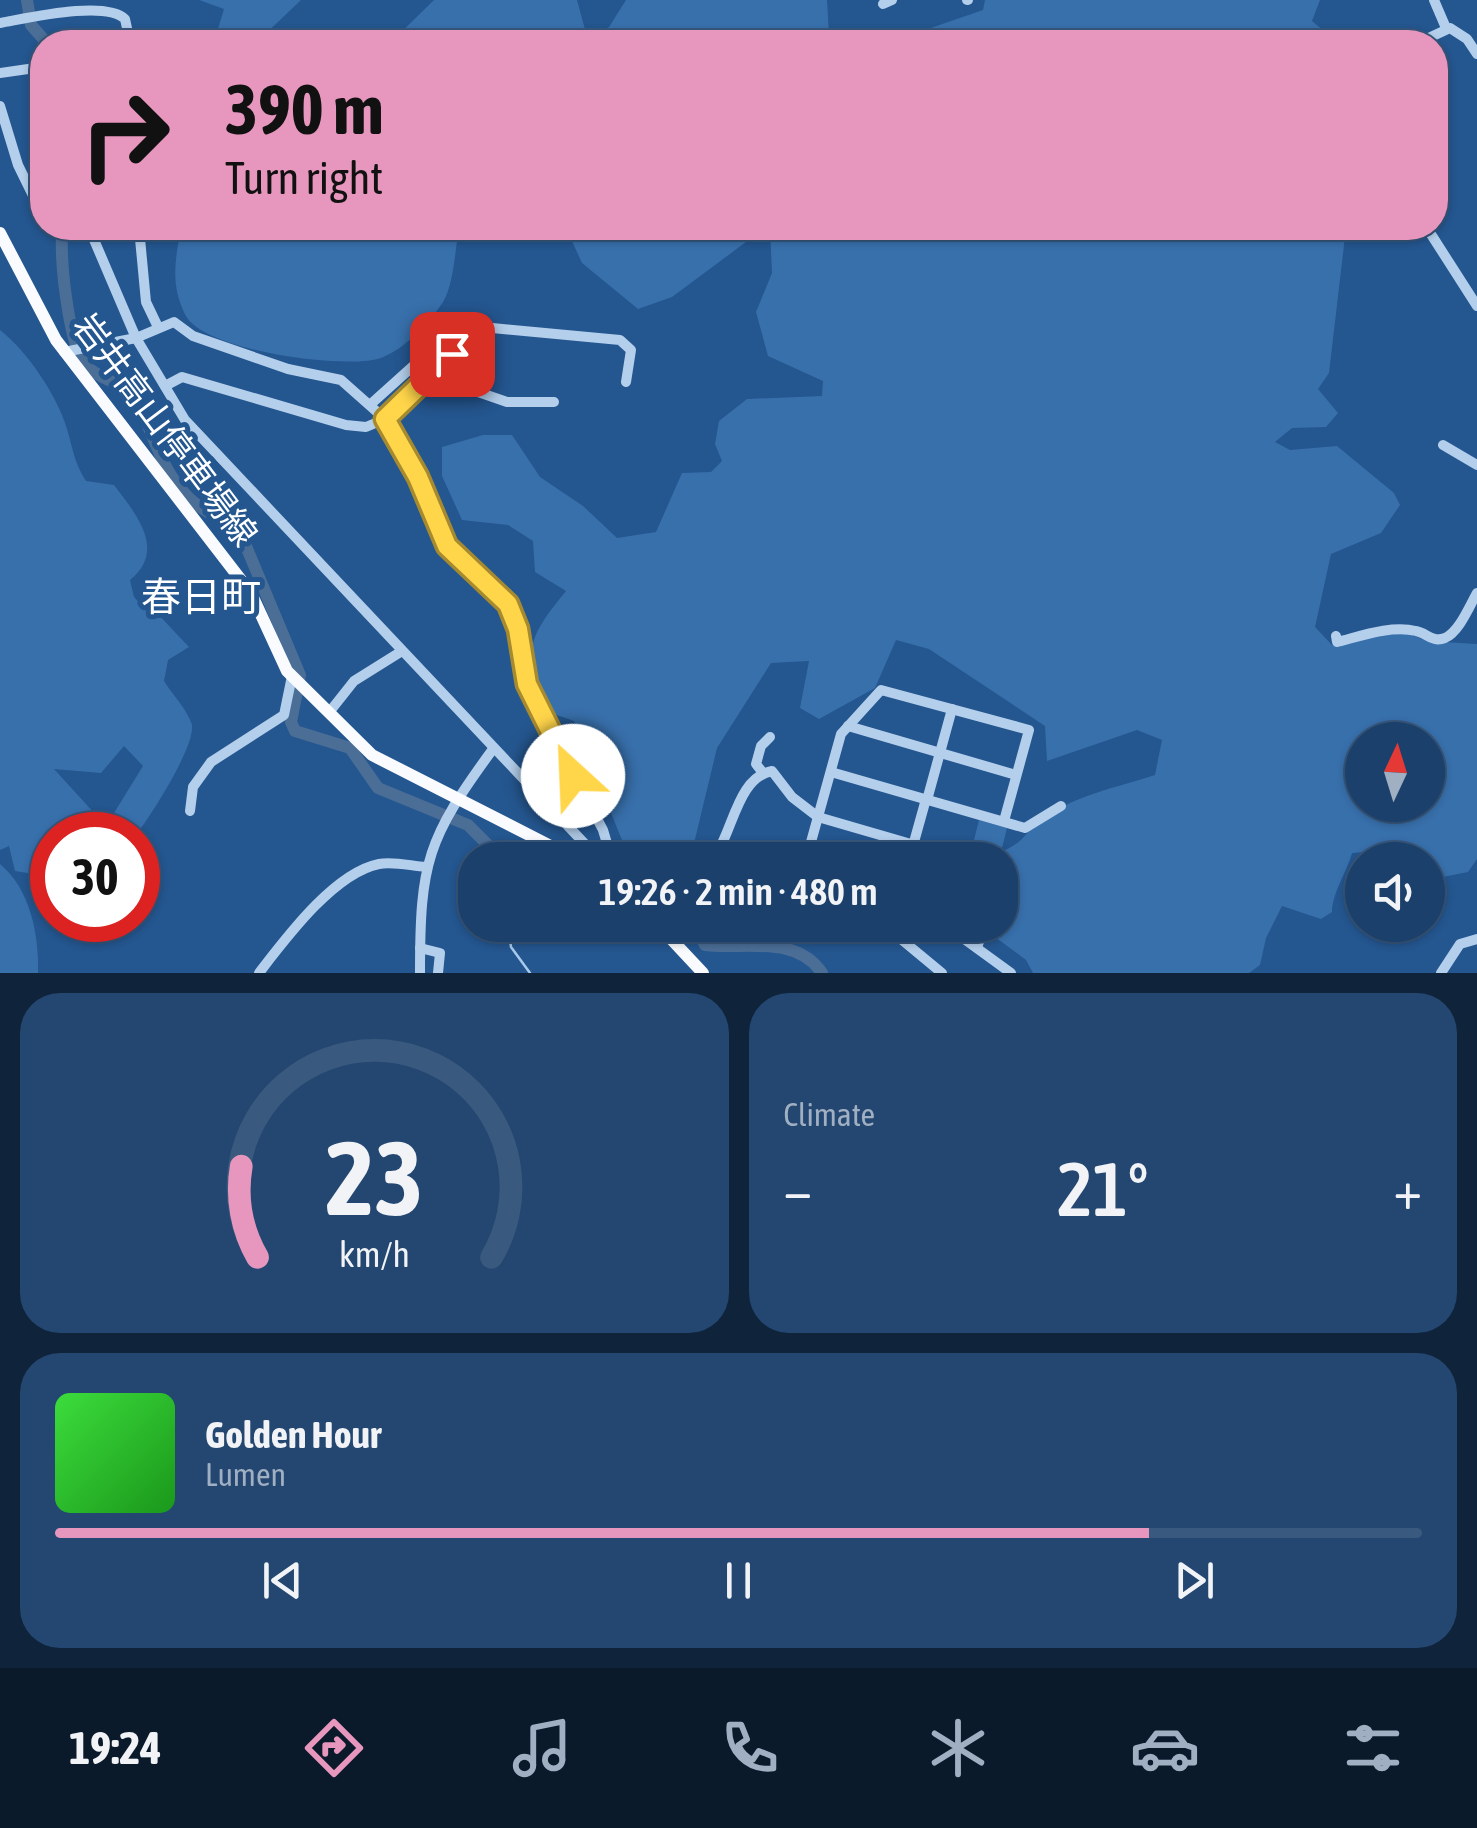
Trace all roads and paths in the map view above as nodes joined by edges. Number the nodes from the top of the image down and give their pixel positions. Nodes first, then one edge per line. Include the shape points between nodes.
1 (1434, 0) edge
2 (85, 4) edge
3 (0, 24) edge
4 (1446, 28) junction
5 (126, 30) edge
6 (1442, 30) edge
7 (1477, 54) edge
8 (30, 69) edge
9 (0, 73) edge
10 (0, 106) edge
11 (30, 190) edge
12 (0, 233) edge
13 (94, 240) edge
14 (140, 240) edge
15 (1435, 240) edge
16 (1477, 306) edge
17 (157, 326) junction
18 (451, 332) dead end
19 (136, 338) junction
20 (74, 350) junction
21 (429, 375) junction
22 (626, 382) dead end
23 (165, 386) junction
24 (554, 402) dead end
25 (372, 403) junction
26 (385, 419) junction
27 (1443, 445) dead end
28 (1477, 465) edge
29 (1477, 593) edge
30 (1336, 636) dead end
31 (402, 651) junction
32 (297, 680) junction
33 (952, 709) junction
34 (331, 710) junction
35 (848, 726) junction
36 (770, 737) dead end
37 (493, 748) junction
38 (940, 754) junction
39 (830, 772) junction
40 (762, 773) junction
41 (1016, 775) junction
42 (927, 800) junction
43 (453, 805) junction
44 (1060, 806) dead end
45 (190, 810) dead end
46 (818, 817) junction
47 (1004, 821) junction
48 (537, 842) edge
49 (583, 842) edge
50 (607, 842) edge
51 (724, 842) edge
52 (811, 842) edge
53 (906, 842) edge
54 (914, 842) edge
55 (426, 868) junction
56 (1477, 938) edge
57 (674, 942) edge
58 (905, 942) edge
59 (969, 942) edge
60 (979, 942) edge
61 (420, 948) junction
62 (977, 948) junction
63 (259, 973) edge
64 (420, 973) edge
65 (438, 973) edge
66 (703, 973) edge
67 (942, 973) edge
68 (1011, 973) edge
69 (1441, 973) edge

1 - 4 street
2 - 3 street
2 - 5 street via 121,13
4 - 6 street
4 - 7 street via 1467,39
8 - 9 street
10 - 11 street
12 - 20 main road, 岩井高山停車場線
13 - 19 street
14 - 17 street via 146,302
15 - 16 street
17 - 19 street
17 - 25 street via 178,323 193,336 341,380
18 - 25 street
19 - 20 street
19 - 23 street
20 - 32 main road, 岩井高山停車場線 via 250,593 279,660
21 - 22 street via 475,333 492,328 620,340 631,350
21 - 24 street via 506,402
21 - 26 street
23 - 26 street via 182,376 354,427
23 - 31 street via 186,420
25 - 26 street
26 - 50 street via 447,546 508,604 530,692
27 - 28 street
29 - 30 street via 1442,639 1417,630 1337,642
31 - 34 street via 354,681
31 - 37 street
32 - 34 main road, 岩井高山停車場線
32 - 45 street via 284,714 211,762 193,787
33 - 35 street via 881,690
33 - 38 street
33 - 41 street via 1029,730
34 - 43 main road, 岩井高山停車場線 via 372,755
35 - 38 street
35 - 39 street
36 - 40 street via 756,764
37 - 43 street
37 - 49 street
38 - 41 street
38 - 42 street
39 - 42 street
39 - 46 street
40 - 46 street via 772,771
40 - 51 street via 744,794
41 - 47 street
42 - 47 street
42 - 54 street
43 - 48 main road, 岩井高山停車場線
43 - 55 street
44 - 47 street via 1026,828
46 - 52 street
46 - 53 street
55 - 61 street
55 - 63 street via 382,863 348,878
56 - 69 street via 1460,944
57 - 66 main road
58 - 67 street
59 - 62 street
60 - 62 street
61 - 64 street
61 - 65 street via 440,953
62 - 68 street

